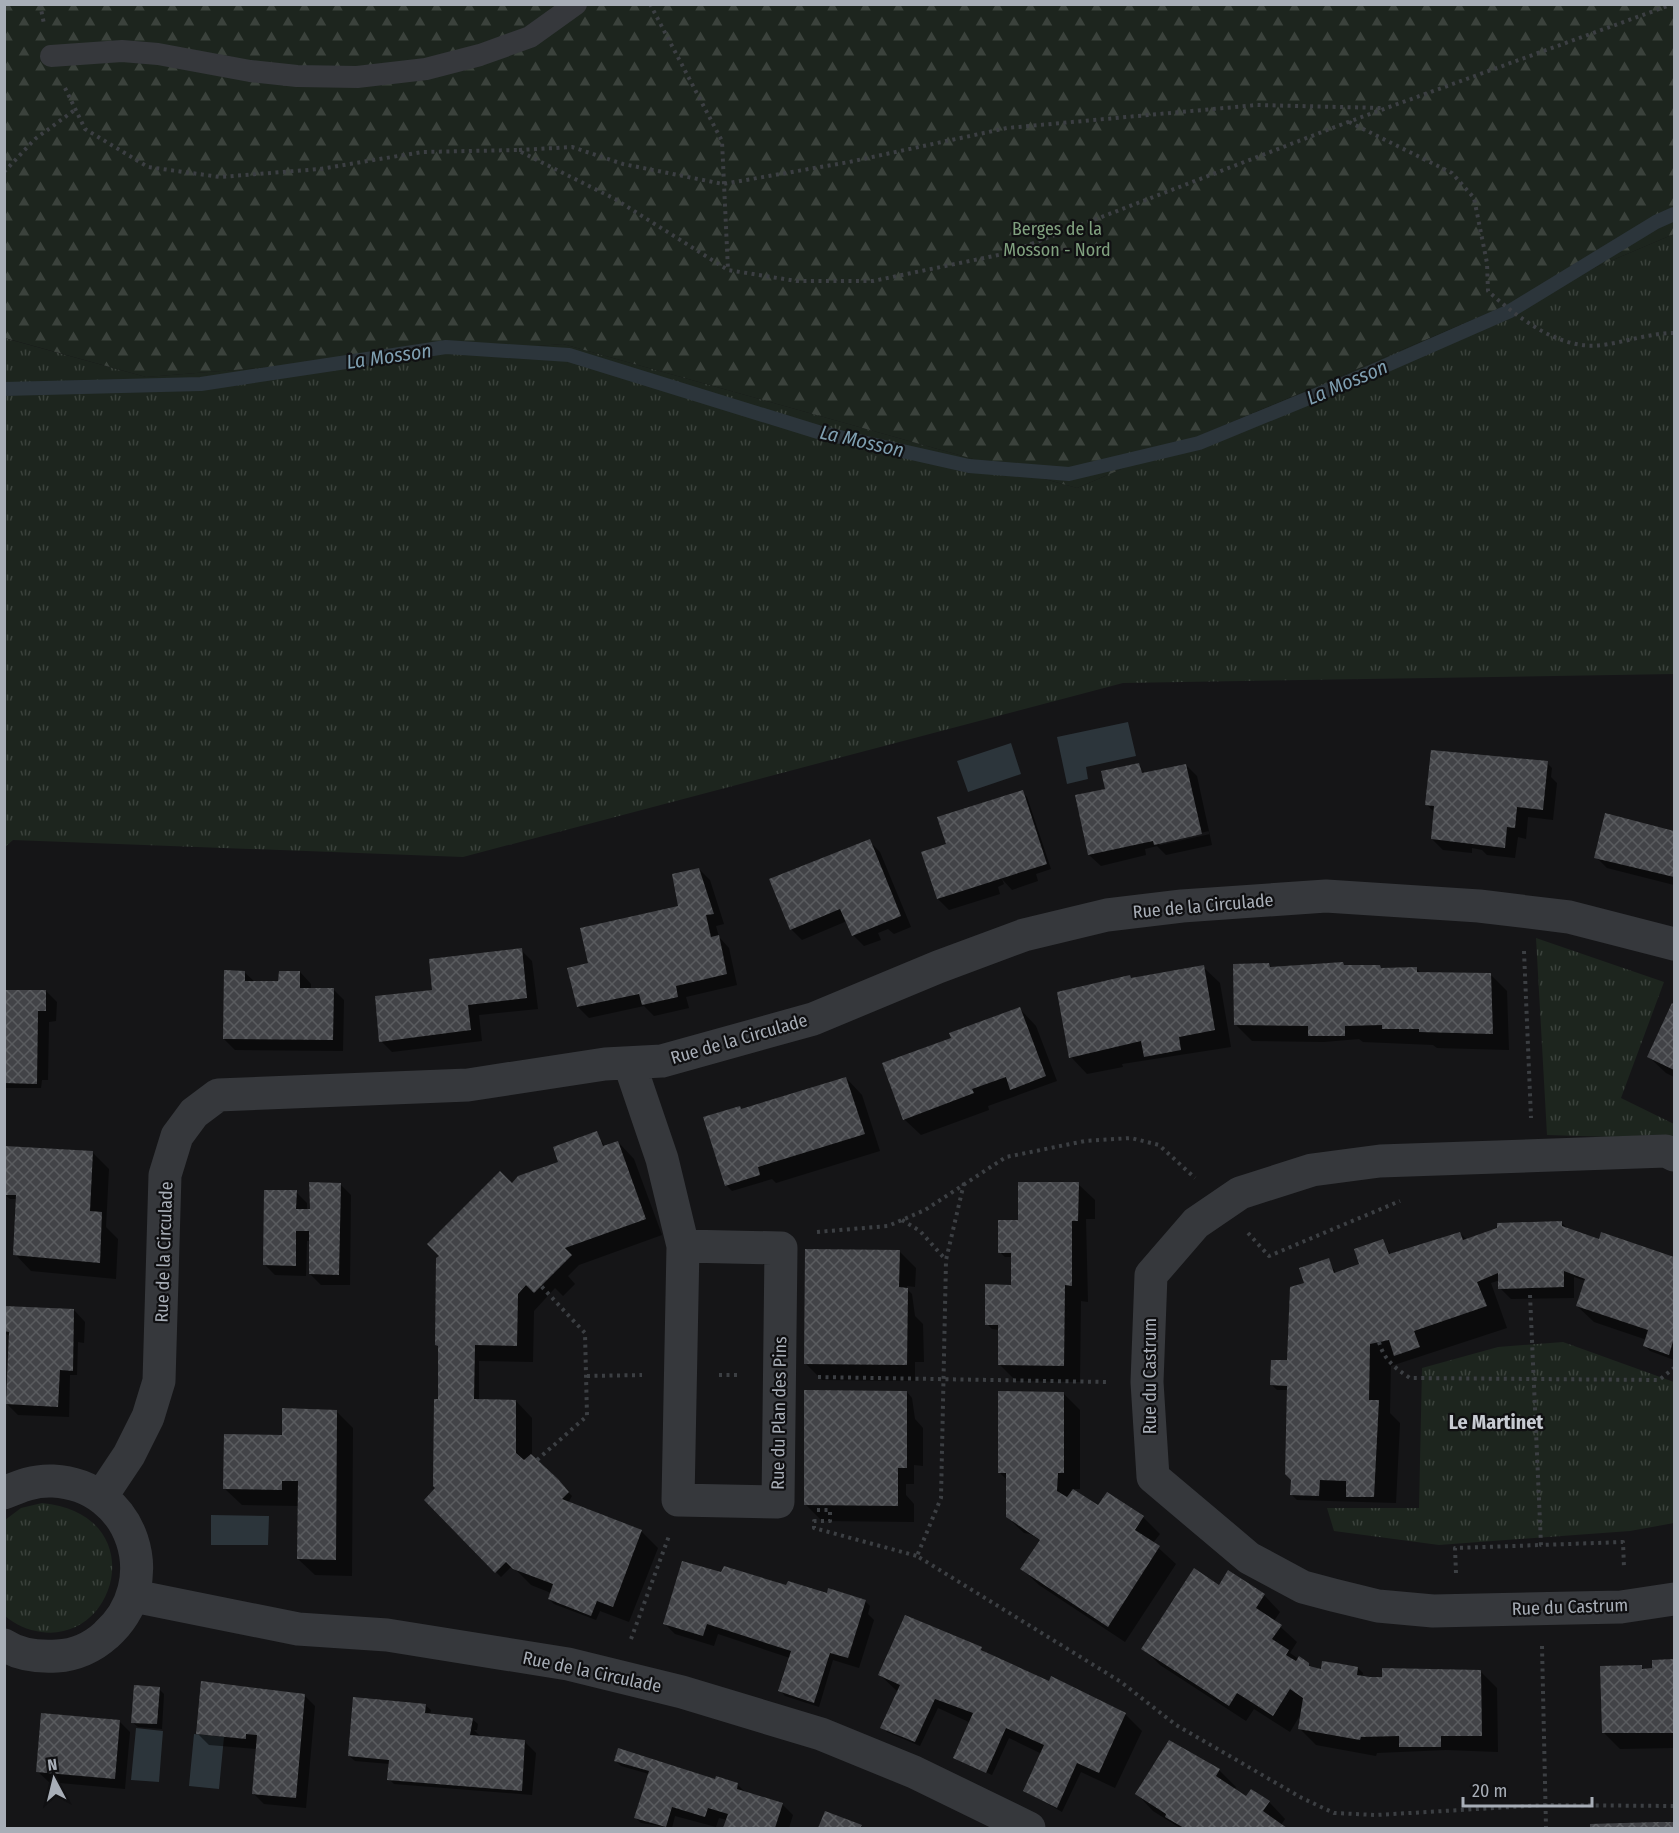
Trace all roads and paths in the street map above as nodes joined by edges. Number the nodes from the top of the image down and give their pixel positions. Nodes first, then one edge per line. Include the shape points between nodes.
1 (40, 4) edge
2 (576, 4) edge
3 (650, 4) edge
4 (1673, 4) edge
5 (51, 56) junction
6 (1386, 108) junction
7 (76, 109) junction
8 (1348, 122) junction
9 (517, 150) junction
10 (4, 172) edge
11 (723, 184) junction
12 (728, 270) junction
13 (1674, 333) edge
14 (1522, 912) junction
15 (1674, 944) edge
16 (630, 1065) junction
17 (1533, 1154) junction
18 (1674, 1155) edge
19 (964, 1183) dead end
20 (901, 1220) dead end
21 (683, 1246) junction
22 (946, 1260) junction
23 (541, 1286) dead end
24 (1530, 1295) dead end
25 (1379, 1342) dead end
26 (1674, 1368) edge
27 (816, 1377) dead end
28 (1533, 1377) junction
29 (944, 1378) junction
30 (1147, 1382) junction
31 (537, 1460) dead end
32 (4, 1493) edge
33 (101, 1497) junction
34 (683, 1500) junction
35 (814, 1528) dead end
36 (1623, 1542) dead end
37 (1541, 1545) junction
38 (1455, 1548) dead end
39 (917, 1556) junction
40 (134, 1596) junction
41 (1674, 1599) edge
42 (4, 1645) edge
43 (618, 1676) junction
44 (1544, 1709) dead end
45 (1545, 1806) junction
46 (1674, 1806) edge
47 (1029, 1828) edge
48 (1546, 1828) edge

1 - 5 path
2 - 5 lane via 530,37 480,55 426,69 357,77 285,75 122,51
3 - 11 path via 722,141
4 - 6 path
5 - 7 path
6 - 8 path
6 - 11 path via 1257,105 1007,128
7 - 9 path via 85,129 148,167 220,177 320,169 422,152
7 - 10 path via 35,139
8 - 12 path via 1008,253 873,281 796,281
8 - 13 path via 1452,173 1474,198 1487,263 1488,291 1510,311 1555,339 1598,345
9 - 11 path via 572,147 623,164
9 - 12 path via 615,199
11 - 12 path
14 - 15 street, Rue de la Circulade via 1569,918
14 - 16 street, Rue de la Circulade via 1326,896 1107,915 1024,935 813,1019 728,1045
14 - 17 path
16 - 21 street via 662,1159
16 - 33 street, Rue de la Circulade via 604,1064 468,1084 218,1095 194,1113 177,1136 165,1175 159,1381 148,1417
17 - 18 street, Rue du Castrum via 1666,1151
17 - 30 street, Rue du Castrum via 1380,1161 1312,1170 1240,1193 1196,1223 1151,1275
19 - 22 path
20 - 22 path via 920,1231
21 - 34 street via 678,1500
21 - 34 street, Rue du Plan des Pins via 781,1248 778,1502
22 - 29 path
23 - 31 path via 585,1333 587,1416
24 - 28 path
25 - 28 path via 1392,1366 1410,1378
26 - 28 path via 1659,1380
27 - 29 path
28 - 37 path
29 - 30 path
29 - 39 path via 941,1498
30 - 41 street, Rue du Castrum via 1153,1477 1249,1558 1303,1587 1378,1606 1433,1611 1621,1607
32 - 33 street via 27,1483 53,1481 78,1485
33 - 40 street via 121,1516 133,1541 138,1569
34 - 43 path
35 - 39 path
36 - 37 path
37 - 38 path
39 - 45 path via 1121,1682 1176,1725 1334,1813 1376,1815
40 - 42 street via 120,1623 98,1643 70,1655 39,1657
40 - 43 street, Rue de la Circulade via 298,1629 387,1635 568,1664
43 - 47 street, Rue de la Circulade via 820,1734 914,1772
44 - 45 path
45 - 46 path
45 - 48 path

